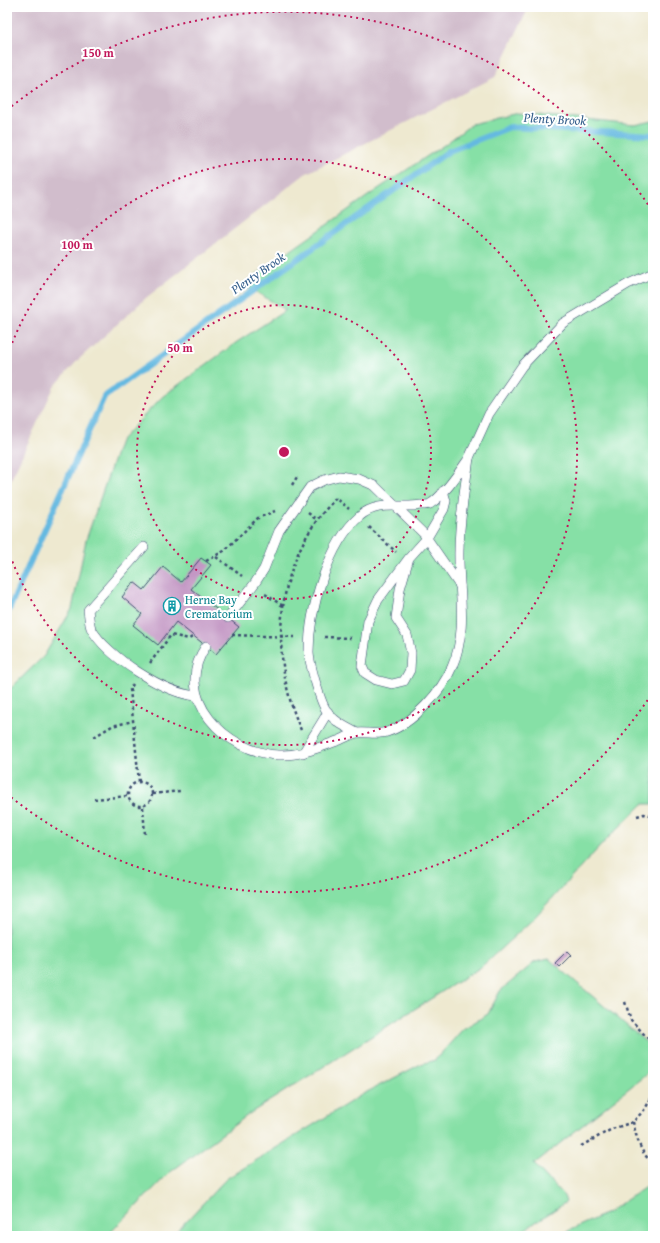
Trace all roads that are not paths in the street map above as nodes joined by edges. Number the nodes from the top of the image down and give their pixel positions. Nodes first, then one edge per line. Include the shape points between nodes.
1 (653, 273) edge
2 (469, 458) junction
3 (444, 491) junction
4 (394, 506) junction
5 (427, 538) junction
6 (144, 547) dead end
7 (409, 558) junction
8 (461, 586) junction
9 (228, 618) dead end
10 (206, 646) dead end
11 (197, 696) junction
12 (328, 712) junction
13 (357, 733) junction
14 (303, 753) junction

1 - 2 lane via 628,284 563,323 522,366 490,414
2 - 3 lane
2 - 8 lane via 460,517
3 - 4 lane via 430,504
3 - 5 lane via 444,510
4 - 5 lane
4 - 9 lane via 374,486 359,479 339,476 310,486 279,531 264,569 255,584
4 - 12 lane via 370,509 359,516 334,550 313,608 308,653 315,680
5 - 7 lane
5 - 8 lane
6 - 11 lane via 88,610 90,627 108,649 142,674 180,694
7 - 7 lane via 378,600 367,626 362,666 366,674 376,680 392,684 404,681 410,670 411,653 406,635 396,618 400,589
8 - 13 lane via 462,633 458,653 442,686 404,723 387,732
10 - 11 lane via 196,666
11 - 14 lane via 211,722 239,744 269,754
12 - 13 lane via 340,724
12 - 14 lane
13 - 14 lane

